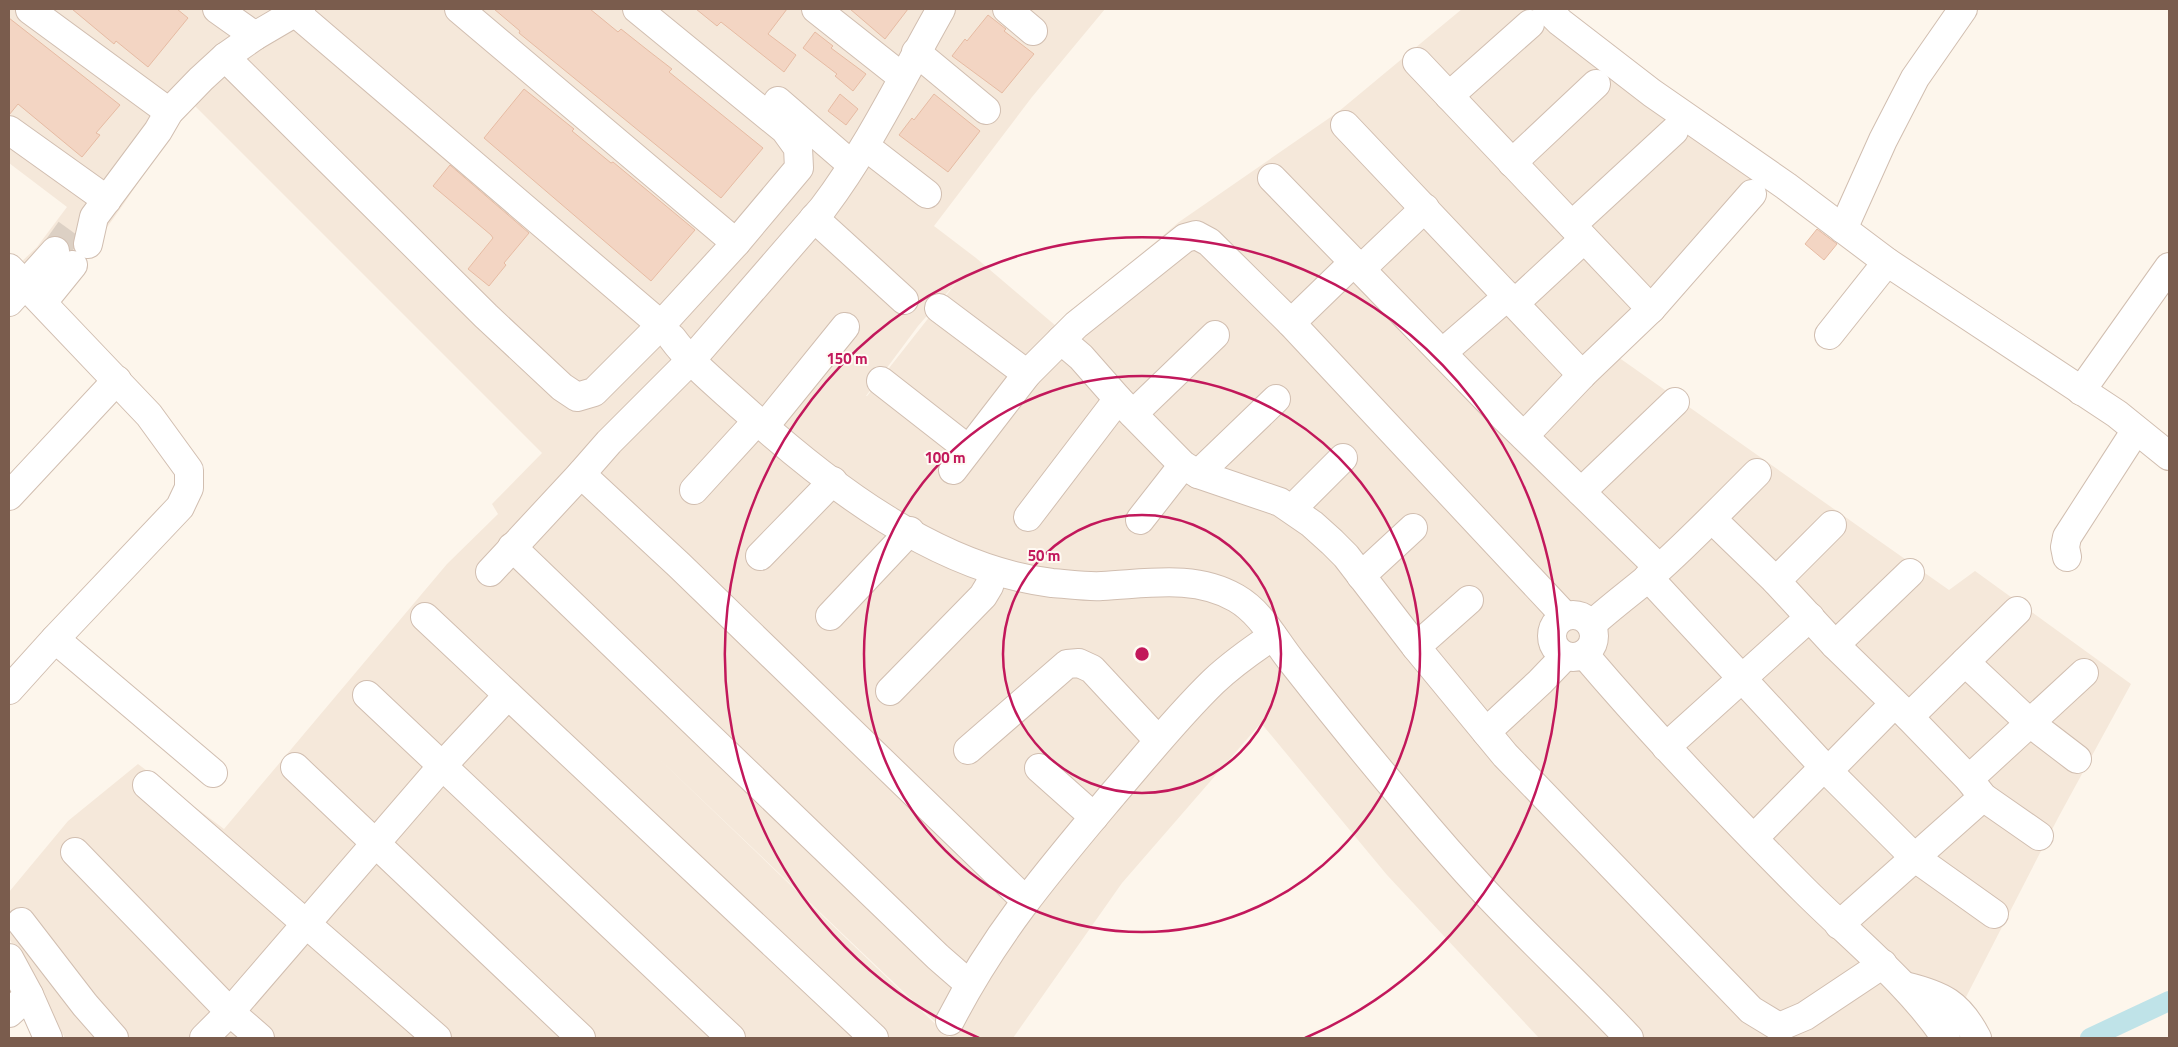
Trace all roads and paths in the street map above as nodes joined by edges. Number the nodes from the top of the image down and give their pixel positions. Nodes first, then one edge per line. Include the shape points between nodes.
1 (217, 9) edge
2 (459, 9) edge
3 (637, 9) edge
4 (816, 9) edge
5 (940, 9) edge
6 (1007, 9) edge
7 (1963, 9) edge
8 (30, 10) edge
9 (299, 11) edge
10 (1553, 16) edge
11 (1034, 31) dead end
12 (255, 36) junction
13 (708, 42) dead end
14 (916, 52) junction
15 (225, 58) junction
16 (1416, 62) dead end
17 (902, 78) junction
18 (1596, 84) dead end
19 (1449, 96) junction
20 (986, 110) dead end
21 (169, 112) junction
22 (1345, 125) dead end
23 (9, 130) edge
24 (1674, 131) dead end
25 (858, 155) junction
26 (1512, 163) junction
27 (1272, 178) dead end
28 (927, 194) dead end
29 (1752, 194) dead end
30 (1425, 208) junction
31 (814, 218) junction
32 (1842, 229) junction
33 (1578, 232) junction
34 (81, 235) junction
35 (736, 243) junction
36 (1887, 262) junction
37 (1358, 265) junction
38 (2169, 267) edge
39 (22, 289) edge
40 (1511, 299) junction
41 (904, 300) dead end
42 (939, 308) dead end
43 (1651, 309) junction
44 (1291, 323) junction
45 (845, 327) dead end
46 (667, 331) junction
47 (1215, 335) dead end
48 (1829, 335) dead end
49 (1062, 340) junction
50 (1442, 353) junction
51 (692, 359) junction
52 (1027, 374) junction
53 (1582, 375) junction
54 (117, 380) junction
55 (881, 381) dead end
56 (2081, 391) junction
57 (1276, 399) dead end
58 (1675, 402) dead end
59 (1126, 407) junction
60 (761, 424) junction
61 (2136, 430) junction
62 (1524, 436) junction
63 (2169, 456) edge
64 (1343, 458) dead end
65 (1190, 469) junction
66 (1757, 473) dead end
67 (581, 474) junction
68 (833, 481) junction
69 (694, 490) dead end
70 (1581, 492) junction
71 (9, 496) edge
72 (1292, 510) junction
73 (1028, 517) dead end
74 (1712, 519) junction
75 (1140, 520) dead end
76 (1832, 525) dead end
77 (1413, 528) dead end
78 (910, 531) junction
79 (512, 548) junction
80 (760, 556) dead end
81 (2067, 557) dead end
82 (994, 571) junction
83 (490, 572) dead end
84 (1654, 573) junction
85 (1910, 573) dead end
86 (1361, 576) junction
87 (1776, 581) junction
88 (1469, 600) dead end
89 (2017, 611) dead end
90 (830, 616) dead end
91 (1565, 616) junction
92 (1810, 617) junction
93 (425, 618) dead end
94 (1591, 626) junction
95 (1273, 636) junction
96 (54, 639) junction
97 (1835, 646) junction
98 (1416, 647) junction
99 (1574, 655) junction
100 (1965, 662) junction
101 (2084, 673) dead end
102 (1742, 679) junction
103 (9, 690) edge
104 (890, 691) dead end
105 (366, 695) dead end
106 (508, 695) junction
107 (1901, 711) junction
108 (2030, 723) junction
109 (1486, 732) junction
110 (1158, 740) junction
111 (1666, 747) junction
112 (968, 750) dead end
113 (2077, 759) dead end
114 (443, 765) junction
115 (295, 767) dead end
116 (1039, 768) dead end
117 (1826, 769) junction
118 (213, 773) dead end
119 (147, 786) dead end
120 (1976, 788) junction
121 (1094, 817) junction
122 (2039, 836) dead end
123 (1754, 838) junction
124 (375, 842) junction
125 (74, 852) dead end
126 (1914, 857) junction
127 (1024, 900) junction
128 (1994, 914) dead end
129 (21, 922) dead end
130 (306, 923) junction
131 (1839, 926) junction
132 (9, 958) edge
133 (1883, 964) junction
134 (969, 984) junction
135 (1905, 986) junction
136 (29, 995) junction
137 (230, 1012) junction
138 (9, 1013) edge
139 (950, 1021) dead end
140 (1773, 1032) edge
141 (48, 1038) edge
142 (114, 1038) edge
143 (204, 1038) edge
144 (260, 1038) edge
145 (437, 1038) edge
146 (581, 1038) edge
147 (731, 1038) edge
148 (874, 1038) edge
149 (1629, 1038) edge
150 (1946, 1038) edge
151 (1977, 1038) edge

1 - 12 street
2 - 35 street
3 - 35 street via 785,130 798,148 798,168
4 - 17 street
5 - 14 street
6 - 11 street
7 - 32 street via 1916,78
8 - 21 street
9 - 12 street
9 - 46 street
10 - 19 street
10 - 32 street via 1652,93
12 - 15 street
13 - 25 street
14 - 17 street
14 - 20 street
15 - 21 street
15 - 46 street via 562,388 577,397 594,392
16 - 19 street
17 - 25 street
18 - 26 street
19 - 26 street
21 - 34 street
22 - 30 street
23 - 34 street
24 - 33 street
25 - 28 street
25 - 31 street via 842,183
26 - 33 street
27 - 37 street
29 - 43 street
30 - 37 street
30 - 40 street
31 - 41 street
31 - 51 street
32 - 36 street
33 - 40 street
33 - 43 street
34 - 39 street
35 - 46 street
36 - 48 street
36 - 56 street
37 - 44 street
37 - 50 street
38 - 56 street
39 - 54 street
40 - 50 street
40 - 53 street
42 - 52 street
43 - 53 street
44 - 49 street via 1209,242 1196,235 1185,238 1076,325
44 - 91 street
45 - 60 street
46 - 51 street
47 - 59 street
49 - 52 street
49 - 59 street
50 - 62 street
51 - 60 street
51 - 67 street
52 - 55 street via 961,460
53 - 62 street
54 - 71 street
54 - 96 street via 149,415 189,470 189,488 180,507
56 - 61 street
57 - 65 street
58 - 70 street
59 - 65 street
59 - 73 street
60 - 68 street
60 - 69 street
61 - 63 street
61 - 81 street via 2067,537
62 - 70 street
64 - 72 street
65 - 72 street via 1265,495
65 - 75 street
66 - 74 street
67 - 79 street
67 - 127 street
68 - 78 street
68 - 80 street
70 - 84 street
72 - 86 street via 1332,542
74 - 84 street
74 - 87 street
76 - 87 street
77 - 86 street
78 - 82 street
78 - 90 street
79 - 83 street
79 - 134 street
82 - 95 street via 1050,582 1099,586 1173,581 1214,588 1237,598 1260,617
82 - 104 street via 983,596
84 - 94 street
84 - 102 street
85 - 97 street
86 - 98 street
87 - 92 street
88 - 98 street
89 - 100 street
91 - 94 street via 1582,618
91 - 99 street via 1554,625 1554,646
92 - 97 street
92 - 102 street
93 - 106 street
94 - 99 street via 1592,644
95 - 110 street via 1212,683
95 - 149 street via 1446,850
96 - 103 street
96 - 118 street
97 - 107 street
98 - 109 street
99 - 109 street
99 - 111 street
100 - 107 street
100 - 108 street
101 - 108 street
102 - 111 street
102 - 117 street
105 - 114 street
106 - 114 street
106 - 148 street
107 - 117 street
107 - 120 street
108 - 113 street
108 - 120 street
109 - 140 street via 1511,762
110 - 112 street via 1092,669 1080,663 1067,664
110 - 121 street
111 - 123 street
114 - 124 street
114 - 147 street
115 - 124 street
116 - 121 street
117 - 123 street
117 - 126 street
119 - 130 street
120 - 122 street
120 - 126 street
121 - 127 street
123 - 131 street
124 - 130 street
124 - 146 street
125 - 137 street
126 - 128 street
126 - 131 street
127 - 134 street
129 - 142 street
130 - 137 street
130 - 145 street
131 - 133 street
132 - 136 street
133 - 135 street
133 - 140 street via 1806,1016
134 - 139 street
135 - 150 street
135 - 151 street via 1933,993 1952,1004
136 - 138 street
136 - 141 street
137 - 143 street
137 - 144 street

